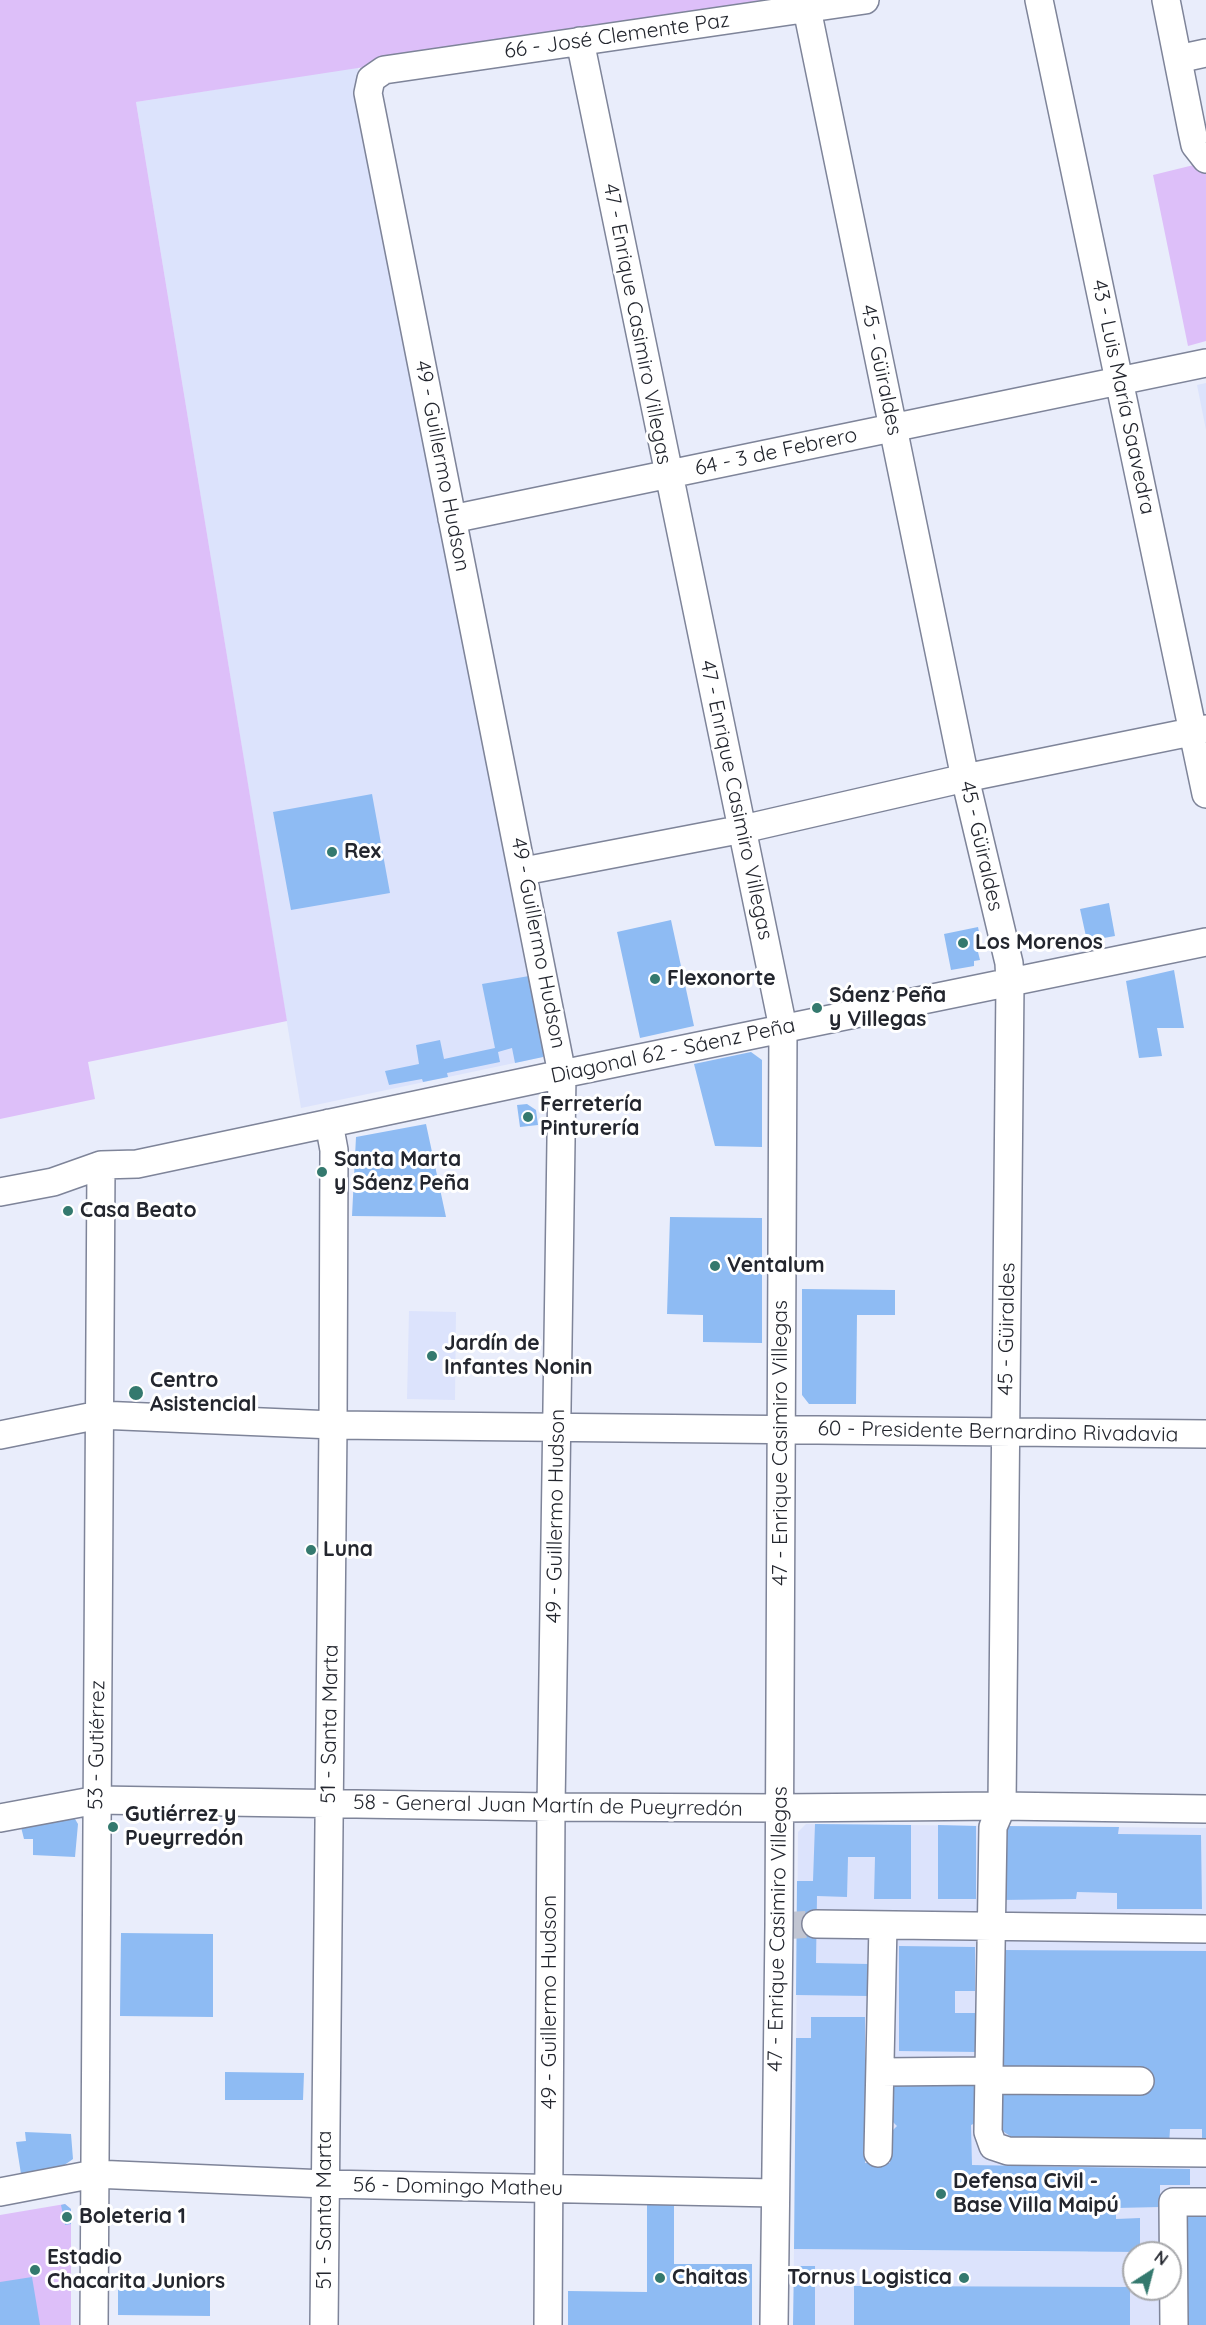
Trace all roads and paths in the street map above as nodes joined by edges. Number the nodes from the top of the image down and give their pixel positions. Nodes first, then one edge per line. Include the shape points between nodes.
1 (865, 0) edge
2 (1039, 0) edge
3 (1166, 0) edge
4 (807, 9) junction
5 (580, 41) junction
6 (1206, 53) edge
7 (1178, 59) junction
8 (371, 79) joint
9 (1206, 159) edge
10 (1206, 363) edge
11 (1120, 381) junction
12 (893, 428) junction
13 (668, 475) junction
14 (453, 519) junction
15 (1200, 731) edge
16 (965, 778) junction
17 (1206, 794) edge
18 (743, 829) junction
19 (524, 871) junction
20 (1206, 942) edge
21 (1010, 983) junction
22 (783, 1029) junction
23 (562, 1074) junction
24 (329, 1123) junction
25 (101, 1165) junction
26 (0, 1192) edge
27 (99, 1415) junction
28 (333, 1425) junction
29 (558, 1427) junction
30 (781, 1429) junction
31 (1006, 1431) junction
32 (1206, 1434) edge
33 (0, 1435) edge
34 (97, 1800) junction
35 (329, 1803) junction
36 (1002, 1806) junction
37 (551, 1807) junction
38 (779, 1808) junction
39 (1206, 1809) edge
40 (0, 1818) edge
41 (816, 1924) tunnel mouth
42 (883, 1925) junction
43 (990, 1925) junction
44 (1206, 1929) edge
45 (881, 2072) junction
46 (988, 2076) junction
47 (1140, 2081) dead end
48 (878, 2153) dead end
49 (1206, 2153) edge
50 (94, 2174) junction
51 (325, 2184) junction
52 (550, 2190) junction
53 (0, 2192) edge
54 (775, 2193) junction
55 (1206, 2202) edge
56 (93, 2325) edge
57 (324, 2325) edge
58 (548, 2325) edge
59 (774, 2325) edge
60 (1174, 2325) edge

1 - 4 street, 66 - José Clemente Paz
2 - 11 street, 43 - Luis María Saavedra
3 - 7 street
4 - 5 street, 66 - José Clemente Paz
4 - 12 street, 45 - Güiraldes
5 - 8 street, 66 - José Clemente Paz via 384,70
5 - 13 street, 47 - Enrique Casimiro Villegas
6 - 7 street
7 - 9 street via 1195,145
8 - 14 street, 49 - Guillermo Hudson via 368,93
10 - 11 street, 64 - 3 de Febrero
11 - 12 street, 64 - 3 de Febrero
11 - 15 street, 43 - Luis María Saavedra
12 - 13 street, 64 - 3 de Febrero
12 - 16 street, 45 - Güiraldes
13 - 14 street, 64 - 3 de Febrero
13 - 18 street, 47 - Enrique Casimiro Villegas
14 - 19 street, 49 - Guillermo Hudson
15 - 16 street
15 - 17 street, 43 - Luis María Saavedra
16 - 18 street
16 - 21 street, 45 - Güiraldes via 1009,963
18 - 19 street
18 - 22 street, 47 - Enrique Casimiro Villegas
19 - 23 street, 49 - Guillermo Hudson
20 - 21 street, Diagonal 62 - Sáenz Peña
21 - 22 street, Diagonal 62 - Sáenz Peña
21 - 31 street, 45 - Güiraldes
22 - 23 street, Diagonal 62 - Sáenz Peña
22 - 30 street, 47 - Enrique Casimiro Villegas
23 - 24 street, Diagonal 62 - Sáenz Peña
23 - 29 street, 49 - Guillermo Hudson
24 - 25 street, Diagonal 62 - Sáenz Peña via 137,1164
24 - 28 street, 51 - Santa Marta via 334,1150
25 - 26 street, Diagonal 62 - Sáenz Peña via 53,1182
25 - 27 street, 53 - Gutiérrez
27 - 28 street, 60 - Presidente Bernardino Rivadavia
27 - 33 street, 60 - Presidente Bernardino Rivadavia
27 - 34 street, 53 - Gutiérrez
28 - 29 street, 60 - Presidente Bernardino Rivadavia
28 - 35 street, 51 - Santa Marta
29 - 30 street, 60 - Presidente Bernardino Rivadavia
29 - 37 street, 49 - Guillermo Hudson
30 - 31 street, 60 - Presidente Bernardino Rivadavia
30 - 38 street, 47 - Enrique Casimiro Villegas
31 - 32 street, 60 - Presidente Bernardino Rivadavia
31 - 36 street, 45 - Güiraldes
34 - 35 street, 58 - General Juan Martín de Pueyrredón
34 - 40 street, 58 - General Juan Martín de Pueyrredón
34 - 50 street, 53 - Gutiérrez
35 - 37 street, 58 - General Juan Martín de Pueyrredón
35 - 51 street, 51 - Santa Marta
36 - 38 street, 58 - General Juan Martín de Pueyrredón
36 - 39 street, 58 - General Juan Martín de Pueyrredón
36 - 43 street, 45 - Güiraldes via 993,1827
37 - 38 street, 58 - General Juan Martín de Pueyrredón
37 - 52 street, 49 - Guillermo Hudson
38 - 54 street, 47 - Enrique Casimiro Villegas
41 - 42 street
42 - 43 street
42 - 45 street
43 - 44 street
43 - 46 street, 45 - Güiraldes
45 - 46 street
45 - 48 street
46 - 47 street
46 - 49 street, 45 - Güiraldes via 988,2132 993,2146 1008,2151
50 - 51 street, 56 - Domingo Matheu
50 - 53 street, 56 - Domingo Matheu
50 - 56 street, 53 - Gutiérrez
51 - 52 street, 56 - Domingo Matheu
51 - 57 street, 51 - Santa Marta
52 - 54 street, 56 - Domingo Matheu
52 - 58 street, 49 - Guillermo Hudson
54 - 59 street, 47 - Enrique Casimiro Villegas
55 - 60 street via 1173,2202

